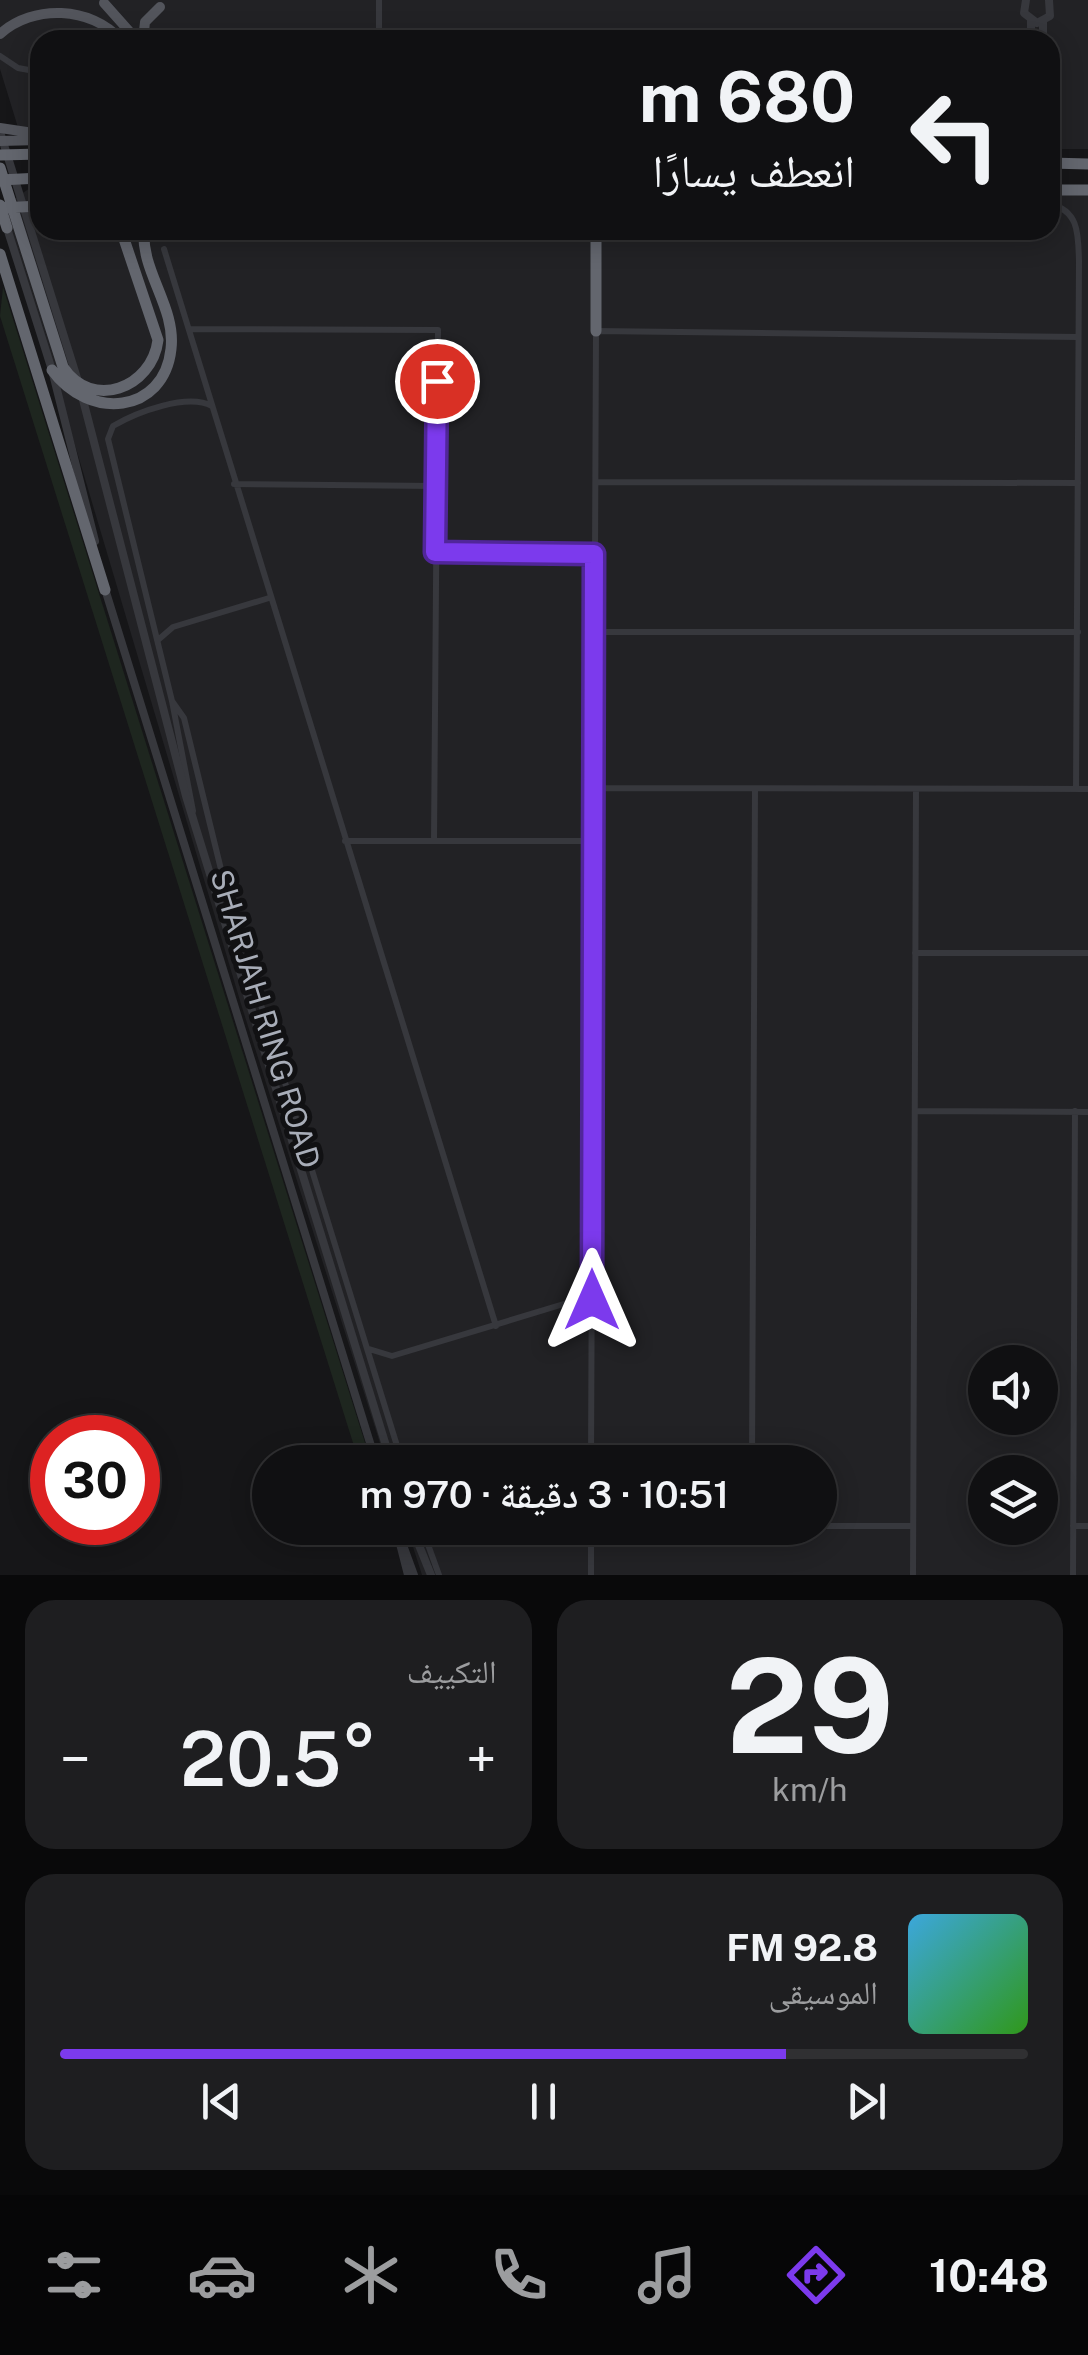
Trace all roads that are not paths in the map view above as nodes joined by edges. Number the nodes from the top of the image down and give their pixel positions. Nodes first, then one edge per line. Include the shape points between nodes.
1 (379, 0) edge
2 (1026, 0) edge
3 (1049, 0) edge
4 (101, 2) edge
5 (160, 7) dead end
6 (1031, 21) junction
7 (1044, 22) junction
8 (107, 30) edge
9 (130, 30) edge
10 (143, 30) edge
11 (379, 30) edge
12 (1031, 30) edge
13 (1043, 30) edge
14 (0, 34) edge
15 (0, 56) edge
16 (30, 70) edge
17 (0, 130) edge
18 (30, 135) edge
19 (30, 138) edge
20 (0, 141) edge
21 (30, 154) edge
22 (0, 155) edge
23 (1060, 163) edge
24 (1088, 164) edge
25 (0, 168) edge
26 (30, 178) edge
27 (0, 180) edge
28 (1060, 190) edge
29 (1088, 190) edge
30 (0, 206) edge
31 (30, 206) edge
32 (1060, 209) edge
33 (12, 226) junction
34 (30, 226) edge
35 (34, 240) edge
36 (123, 240) edge
37 (144, 240) edge
38 (596, 240) edge
39 (164, 250) dead end
40 (0, 254) edge
41 (189, 329) junction
42 (596, 332) junction
43 (1078, 337) junction
44 (52, 370) junction
45 (212, 406) junction
46 (596, 482) junction
47 (234, 484) junction
48 (1078, 484) junction
49 (435, 486) junction
50 (435, 552) junction
51 (594, 554) junction
52 (106, 590) junction
53 (269, 598) junction
54 (152, 619) junction
55 (173, 626) junction
56 (595, 632) junction
57 (1078, 632) junction
58 (158, 640) junction
59 (172, 701) junction
60 (595, 788) junction
61 (754, 789) junction
62 (916, 789) junction
63 (1076, 789) junction
64 (1088, 789) edge
65 (192, 812) junction
66 (344, 840) junction
67 (434, 841) junction
68 (594, 841) junction
69 (915, 953) junction
70 (1088, 953) edge
71 (915, 1111) junction
72 (1076, 1111) junction
73 (1088, 1112) edge
74 (592, 1300) junction
75 (496, 1326) junction
76 (367, 1347) junction
77 (392, 1356) junction
78 (376, 1376) junction
79 (371, 1445) edge
80 (386, 1445) edge
81 (397, 1445) edge
82 (591, 1445) edge
83 (752, 1445) edge
84 (837, 1526) edge
85 (913, 1526) junction
86 (1073, 1526) junction
87 (1088, 1526) edge
88 (401, 1545) edge
89 (419, 1545) edge
90 (426, 1545) edge
91 (591, 1545) edge
92 (411, 1575) edge
93 (432, 1575) edge
94 (591, 1575) edge
95 (913, 1575) edge
96 (1073, 1575) edge

1 - 11 street
2 - 6 street via 1024,14
3 - 7 street via 1052,11
4 - 9 main road
5 - 10 main road
6 - 7 street
6 - 12 street
7 - 13 street
8 - 14 main road via 91,18 63,14 23,18
15 - 16 street
17 - 18 main road
17 - 34 street
19 - 20 main road
21 - 22 highway
23 - 24 highway
25 - 33 highway
26 - 27 highway
28 - 29 highway
30 - 31 highway
30 - 33 highway
32 - 43 street via 1078,232
33 - 36 highway via 63,367 73,380 102,391 137,381 150,368 158,340
33 - 44 street, SHARJAH RING ROAD
35 - 65 street
37 - 44 highway via 172,338 160,378 137,397 102,405 77,398
38 - 42 highway
39 - 41 street
40 - 52 highway
41 - 45 street
41 - 49 street via 438,330
42 - 43 street
42 - 46 street
43 - 48 street
44 - 52 street, SHARJAH RING ROAD
45 - 47 street
45 - 54 street via 190,400 120,422 109,432
46 - 48 street
46 - 51 street
47 - 49 street
47 - 53 street
48 - 57 street
49 - 50 street
50 - 51 street
50 - 67 street
51 - 56 street
52 - 79 street, SHARJAH RING ROAD
53 - 55 street
53 - 66 street
54 - 55 street
54 - 58 street
55 - 58 street
56 - 57 street
56 - 60 street
57 - 63 street
58 - 59 street
59 - 65 street
59 - 76 street via 184,718 228,898
60 - 61 street
60 - 68 street
61 - 62 street
61 - 83 street
62 - 63 street
62 - 69 street
63 - 64 street
65 - 80 street
66 - 67 street
66 - 75 street
67 - 68 street
68 - 74 street
69 - 70 street
69 - 71 street
71 - 72 street
71 - 85 street
72 - 73 street
72 - 86 street
74 - 75 street
74 - 82 street
75 - 77 street
76 - 77 street
76 - 78 street
77 - 78 street
78 - 81 street
84 - 85 street
85 - 95 street
86 - 87 street
86 - 96 street
88 - 92 street
89 - 93 street
90 - 93 street
91 - 94 street

